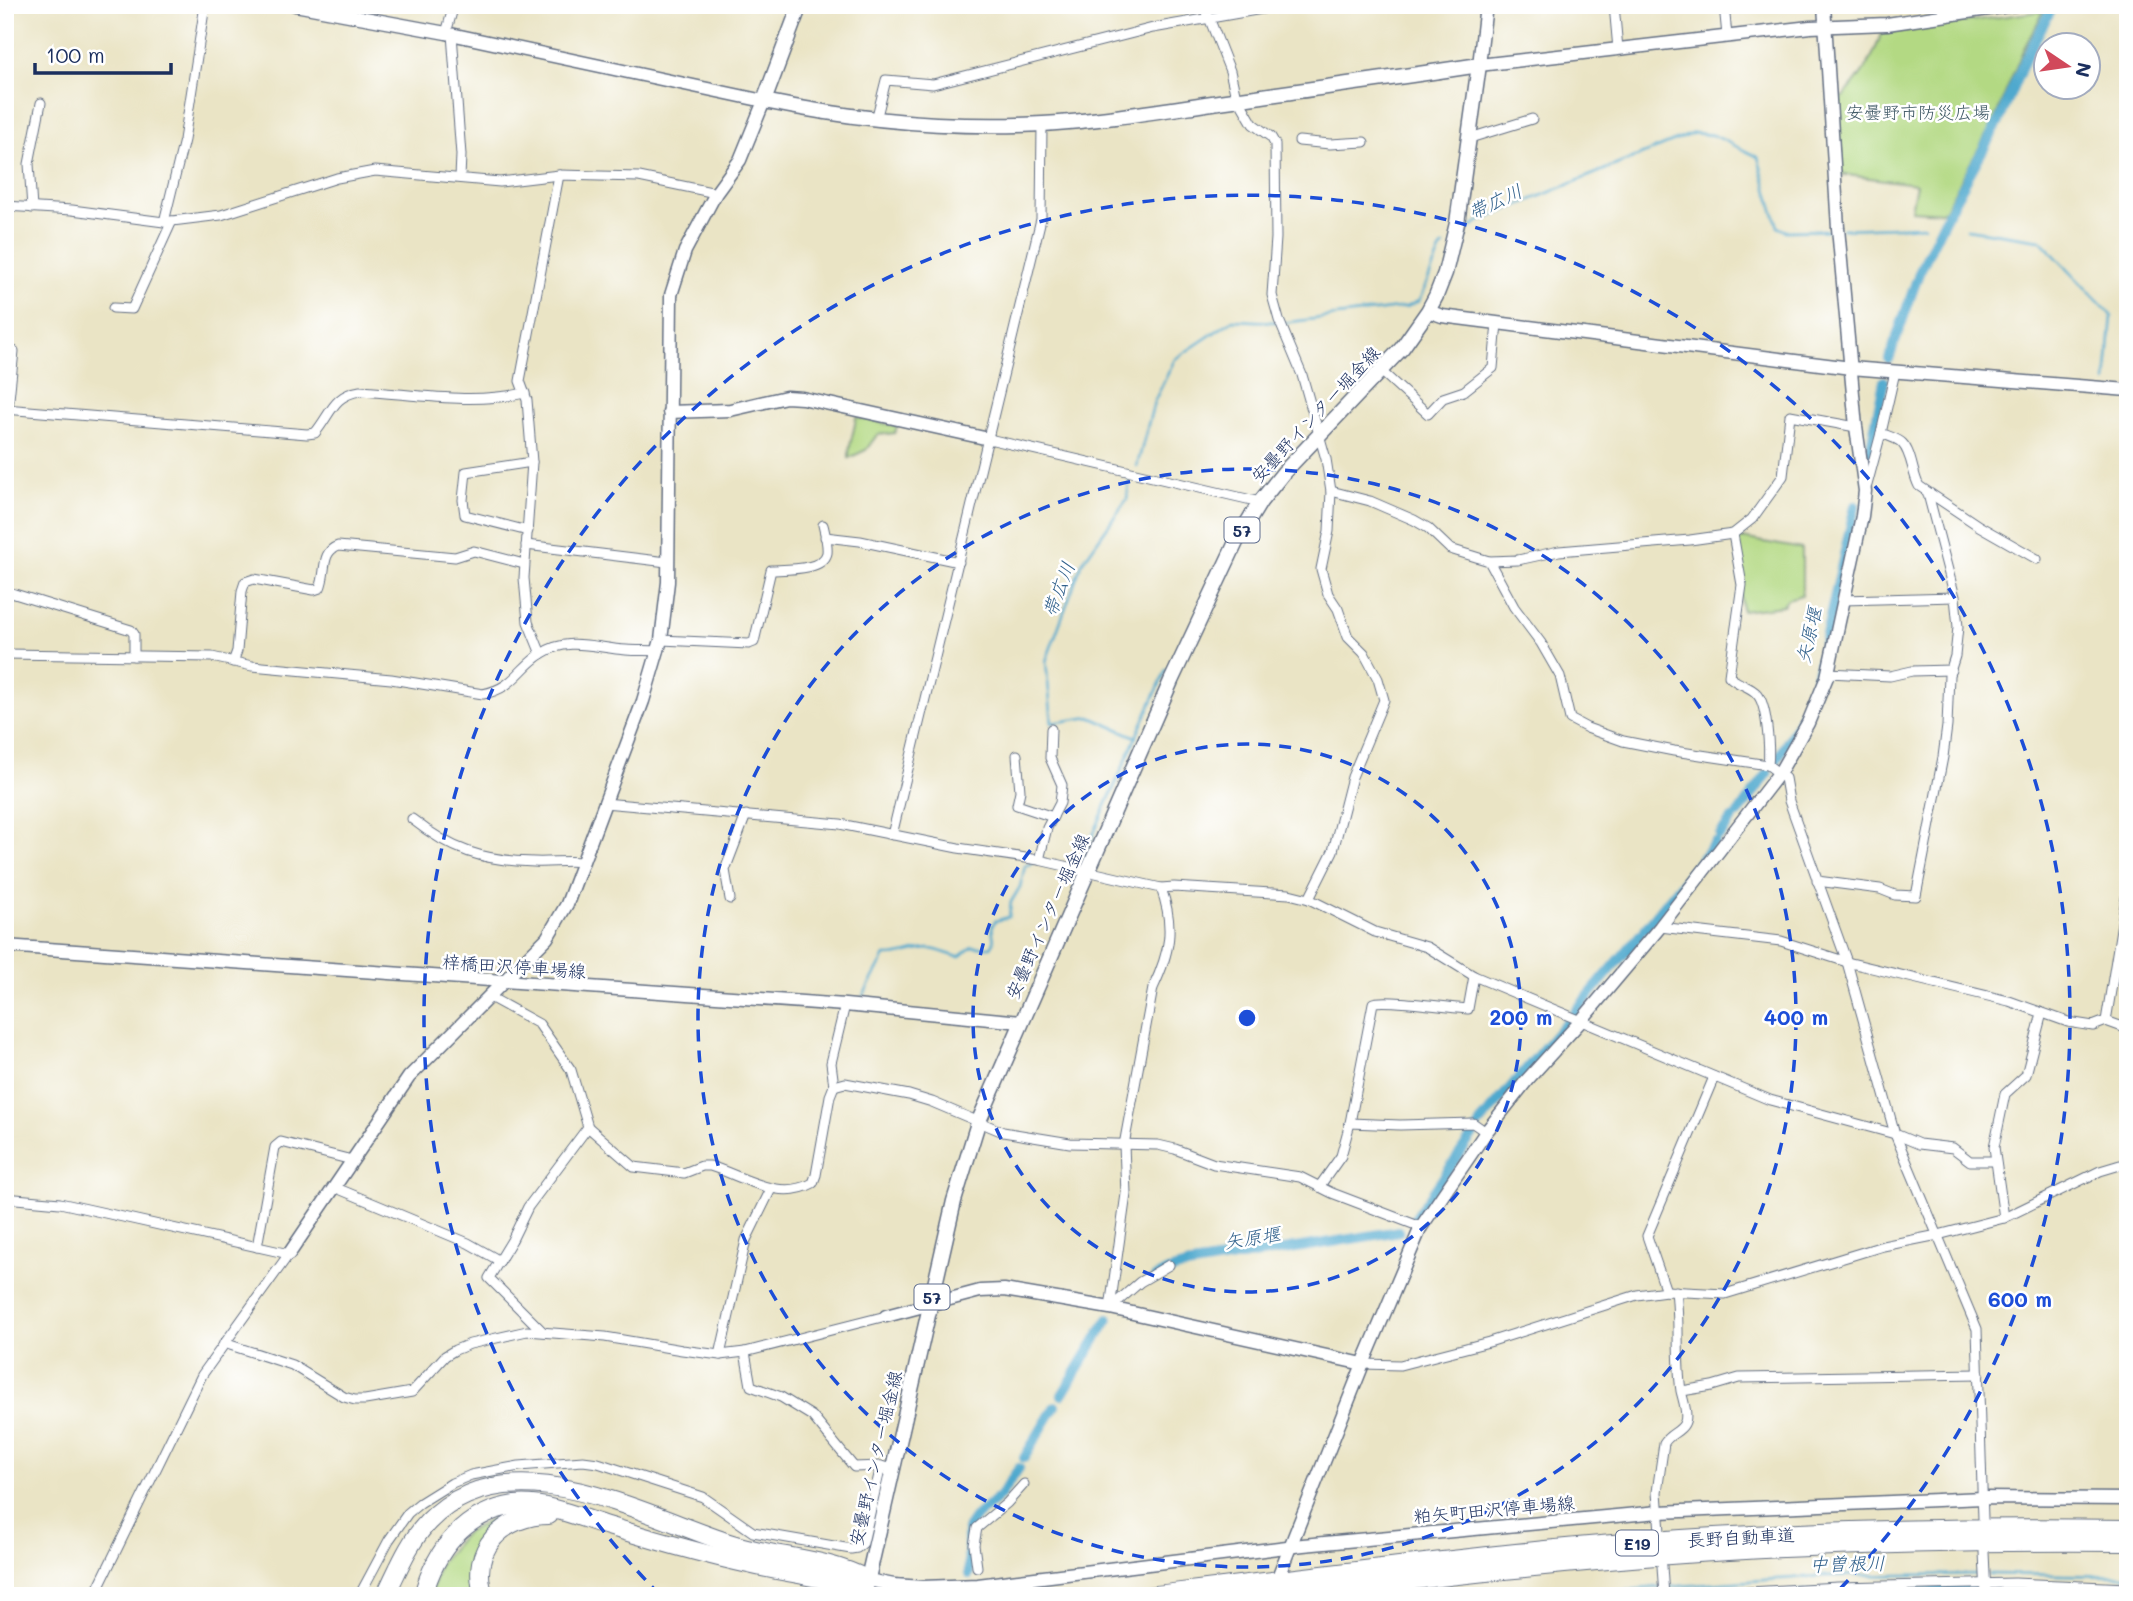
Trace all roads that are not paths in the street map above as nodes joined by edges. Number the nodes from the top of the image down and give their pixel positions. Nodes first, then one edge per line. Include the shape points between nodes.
1 (205, 5) edge
2 (295, 5) edge
3 (454, 5) edge
4 (800, 5) edge
5 (1204, 5) edge
6 (1285, 5) edge
7 (1486, 5) edge
8 (1614, 5) edge
9 (1724, 5) edge
10 (1824, 5) edge
11 (2015, 5) edge
12 (1965, 10) edge
13 (1210, 18) junction
14 (1825, 27) junction
15 (449, 34) junction
16 (1727, 36) junction
17 (1618, 49) junction
18 (1479, 65) junction
19 (1239, 99) junction
20 (764, 101) junction
21 (41, 103) dead end
22 (1532, 119) dead end
23 (876, 120) junction
24 (1042, 124) junction
25 (1470, 138) junction
26 (1299, 141) dead end
27 (1364, 142) dead end
28 (559, 175) junction
29 (460, 178) junction
30 (716, 193) junction
31 (5, 206) edge
32 (32, 208) junction
33 (168, 222) junction
34 (113, 308) dead end
35 (1428, 311) junction
36 (1497, 323) junction
37 (5, 350) edge
38 (1851, 368) junction
39 (1381, 371) junction
40 (1895, 372) junction
41 (2128, 390) edge
42 (525, 393) junction
43 (7, 409) edge
44 (669, 412) junction
45 (1856, 427) junction
46 (1881, 433) junction
47 (1318, 435) junction
48 (989, 439) junction
49 (532, 462) junction
50 (1331, 491) junction
51 (1865, 491) junction
52 (1928, 494) junction
53 (1260, 502) junction
54 (823, 525) dead end
55 (528, 531) junction
56 (1733, 534) junction
57 (825, 537) junction
58 (526, 545) junction
59 (2037, 559) dead end
60 (1489, 561) junction
61 (667, 562) junction
62 (958, 562) junction
63 (524, 564) junction
64 (5, 591) edge
65 (1955, 597) junction
66 (1843, 600) junction
67 (660, 645) junction
68 (5, 653) edge
69 (541, 654) junction
70 (134, 656) junction
71 (233, 662) junction
72 (1951, 670) junction
73 (1828, 673) junction
74 (1051, 729) dead end
75 (1017, 755) dead end
76 (1774, 768) junction
77 (604, 803) junction
78 (746, 815) junction
79 (1053, 817) junction
80 (412, 819) dead end
81 (892, 835) junction
82 (1039, 860) junction
83 (583, 862) junction
84 (1087, 873) junction
85 (1817, 880) junction
86 (2128, 886) edge
87 (1161, 888) junction
88 (730, 899) dead end
89 (1309, 899) junction
90 (1660, 927) junction
91 (5, 946) edge
92 (1847, 962) junction
93 (1474, 976) junction
94 (503, 983) junction
95 (488, 996) junction
96 (845, 1005) junction
97 (2042, 1013) junction
98 (2106, 1021) junction
99 (1021, 1022) junction
100 (1580, 1022) junction
101 (2128, 1029) edge
102 (1714, 1077) junction
103 (834, 1086) junction
104 (978, 1123) junction
105 (1350, 1123) junction
106 (588, 1127) junction
107 (1486, 1132) junction
108 (1895, 1134) junction
109 (1124, 1145) junction
110 (352, 1160) junction
111 (1995, 1161) junction
112 (2128, 1166) edge
113 (334, 1187) junction
114 (1319, 1187) junction
115 (771, 1189) junction
116 (5, 1198) edge
117 (2004, 1218) junction
118 (1421, 1227) junction
119 (1938, 1235) junction
120 (257, 1247) junction
121 (289, 1254) junction
122 (500, 1261) junction
123 (1169, 1265) dead end
124 (1671, 1291) junction
125 (930, 1303) junction
126 (1110, 1308) junction
127 (886, 1316) joint
128 (542, 1331) junction
129 (224, 1343) junction
130 (745, 1352) junction
131 (720, 1354) junction
132 (1363, 1364) junction
133 (1979, 1374) junction
134 (1682, 1391) junction
135 (887, 1468) junction
136 (1024, 1484) dead end
137 (575, 1491) junction
138 (1983, 1498) junction
139 (2128, 1499) edge
140 (1659, 1512) junction
141 (584, 1518) junction
142 (1983, 1518) dead end
143 (2128, 1529) edge
144 (1660, 1532) dead end
145 (2128, 1542) edge
146 (1290, 1547) junction
147 (1984, 1552) dead end
148 (1662, 1566) dead end
149 (977, 1567) dead end
150 (776, 1571) junction
151 (1280, 1572) dead end
152 (1985, 1584) junction
153 (865, 1588) edge
154 (2128, 1588) edge
155 (94, 1596) edge
156 (359, 1596) edge
157 (385, 1596) edge
158 (413, 1596) edge
159 (423, 1596) edge
160 (484, 1596) edge
161 (847, 1596) edge
162 (1148, 1596) edge
163 (1276, 1596) edge
164 (1664, 1596) edge
165 (1680, 1596) edge
166 (1986, 1596) edge

1 - 33 street
2 - 15 street
3 - 15 street
4 - 20 main road
5 - 13 street
6 - 13 street
7 - 18 street
8 - 17 street
9 - 16 street
10 - 14 street
11 - 12 street
12 - 14 street via 1887,24
13 - 19 street
13 - 23 street via 933,84 886,80
14 - 16 street
14 - 38 street
15 - 20 street
15 - 29 street
16 - 17 street
17 - 18 street
18 - 19 main road
18 - 25 main road, 安曇野インター堀金線 / 57
19 - 24 main road
19 - 47 street via 1252,124 1275,144 1272,295 1302,374
20 - 23 main road
20 - 30 street via 740,160
21 - 32 street via 29,164
22 - 25 street
23 - 24 main road via 936,125
24 - 48 street via 1041,219
25 - 35 main road, 安曇野インター堀金線 / 57 via 1452,247
26 - 27 street
28 - 29 street via 500,182
28 - 30 street via 639,177
28 - 42 street via 520,381
29 - 33 street via 375,171 337,178 221,215
30 - 44 street via 685,251 671,295
31 - 32 street
32 - 33 street
33 - 34 street via 132,309
35 - 36 street
35 - 39 main road, 安曇野インター堀金線 / 57
36 - 38 street
36 - 39 street via 1493,368 1464,391 1443,398 1428,414
37 - 43 street via 14,351
38 - 40 street
38 - 45 street
39 - 47 main road, 安曇野インター堀金線 / 57
40 - 41 street
40 - 46 street
42 - 43 street via 455,399 349,393 340,397 315,433 307,434
42 - 49 street
44 - 48 street via 730,410 786,397 802,398
44 - 61 street
45 - 51 street
45 - 56 street via 1790,415 1783,476 1752,519
46 - 51 street
46 - 52 street via 1901,442 1913,475
47 - 50 street
47 - 53 main road, 安曇野インター堀金線 / 57
48 - 53 street
48 - 62 street
49 - 55 street
49 - 55 street via 466,472 463,500 465,514
50 - 60 street via 1403,515 1429,528 1450,549
50 - 89 street via 1321,569 1348,637 1364,653 1384,700 1352,777 1333,851
51 - 66 street
52 - 59 street
52 - 65 street
53 - 84 main road, 安曇野インター堀金線 / 57 via 1225,562
54 - 57 street
55 - 58 street
56 - 60 street
56 - 76 street via 1742,585 1729,676 1760,696
57 - 62 street
57 - 67 street via 827,553 814,566 771,570 754,642
58 - 61 street
58 - 63 street
60 - 76 street via 1560,677 1570,719 1623,741
61 - 67 street
62 - 81 street
63 - 69 street via 528,622
63 - 71 street via 474,551 455,557 331,548 320,588 254,579 245,582
64 - 70 street via 131,630
65 - 66 street
65 - 72 street via 1958,627
66 - 73 street
67 - 69 street via 626,650 573,642
67 - 77 street
68 - 70 street
69 - 71 street via 507,685 483,694
70 - 71 street via 212,657
72 - 73 street via 1890,676
72 - 85 street via 1943,757 1916,896
73 - 76 street via 1808,723
74 - 79 street via 1050,758 1062,785
75 - 79 street via 1017,805
76 - 85 street via 1785,778
76 - 90 street
77 - 78 street
77 - 83 street
78 - 81 street via 840,824
78 - 88 street via 725,870
79 - 82 street
80 - 83 street via 467,853 531,862
81 - 82 street
82 - 84 street
83 - 94 street via 553,929
84 - 87 street
84 - 99 main road, 安曇野インター堀金線 / 57
85 - 92 street
86 - 98 street
87 - 89 street via 1289,894
87 - 109 street via 1170,934 1153,988
89 - 93 street via 1375,932 1427,947
90 - 92 street via 1781,941
90 - 100 street
91 - 94 street, 梓橋田沢停車場線
92 - 97 street
92 - 108 street
93 - 100 street
93 - 105 street via 1468,1009 1373,1003
94 - 95 street
94 - 96 street, 梓橋田沢停車場線
95 - 106 street via 539,1024 548,1035 571,1069
95 - 110 street via 409,1077
96 - 99 street, 梓橋田沢停車場線
96 - 103 street via 831,1063
97 - 98 street via 2093,1026
97 - 111 street via 2026,1075 2005,1094
98 - 101 street
99 - 104 main road, 安曇野インター堀金線 / 57
100 - 102 street
100 - 107 street
102 - 108 street via 1770,1100
102 - 124 street via 1647,1236
103 - 104 street via 845,1083 909,1096
103 - 115 street via 813,1183 786,1191
104 - 109 street via 1070,1143
104 - 125 main road, 安曇野インター堀金線 / 57
105 - 107 street via 1473,1123
105 - 114 street via 1341,1156
106 - 115 street via 634,1167 684,1172 710,1166
106 - 122 street via 528,1207
107 - 118 street
108 - 111 street via 1924,1146 1953,1148 1974,1162
108 - 119 street
109 - 114 street via 1158,1145 1214,1164 1291,1175
109 - 126 street via 1126,1194
110 - 113 street
110 - 120 street via 281,1142 275,1147
111 - 117 street
112 - 117 street via 2100,1171
113 - 121 street
113 - 122 street
114 - 118 street
115 - 131 street via 746,1240
116 - 120 street via 60,1203
117 - 119 street
118 - 132 street
119 - 124 street via 1883,1246 1725,1294
119 - 133 street via 1977,1329
120 - 121 street
121 - 129 street
122 - 128 street via 489,1278
123 - 126 street
124 - 132 street via 1637,1295 1400,1365
124 - 134 street via 1680,1323 1677,1350
125 - 126 street via 1004,1290
125 - 127 street
125 - 135 main road, 安曇野インター堀金線 / 57
126 - 132 street
127 - 130 street
128 - 129 street via 470,1344 445,1356 412,1392 365,1400 344,1397 292,1365
128 - 131 street
129 - 155 street via 202,1375
130 - 131 street
130 - 135 street via 751,1386 812,1416 854,1467
132 - 146 street
133 - 134 street via 1739,1377
133 - 138 street
134 - 140 street via 1686,1418 1664,1443
135 - 153 main road, 安曇野インター堀金線 / 57
135 - 156 street via 863,1543 851,1549 752,1532 703,1497 598,1463 544,1464 471,1475 408,1513
136 - 149 street via 977,1528
137 - 153 highway via 734,1545 839,1568
137 - 157 highway via 508,1484 457,1499 418,1533
137 - 158 highway via 510,1496 470,1511 431,1548
138 - 139 street, 粕矢町田沢停車場線
138 - 140 street, 粕矢町田沢停車場線
138 - 142 street
140 - 144 street
140 - 146 street, 粕矢町田沢停車場線
141 - 150 highway
141 - 159 highway via 527,1505 501,1508 475,1519 438,1555
141 - 160 highway via 532,1516 509,1524 484,1555
143 - 162 highway, 長野自動車道 / E19 via 1916,1530 1650,1542
145 - 163 highway, 長野自動車道 / E19 via 1781,1548 1518,1569
146 - 151 street
146 - 153 street, 粕矢町田沢停車場線 via 969,1586
147 - 152 street
148 - 164 street
150 - 153 highway
150 - 161 highway via 838,1587
152 - 154 street
152 - 165 street
152 - 166 street

